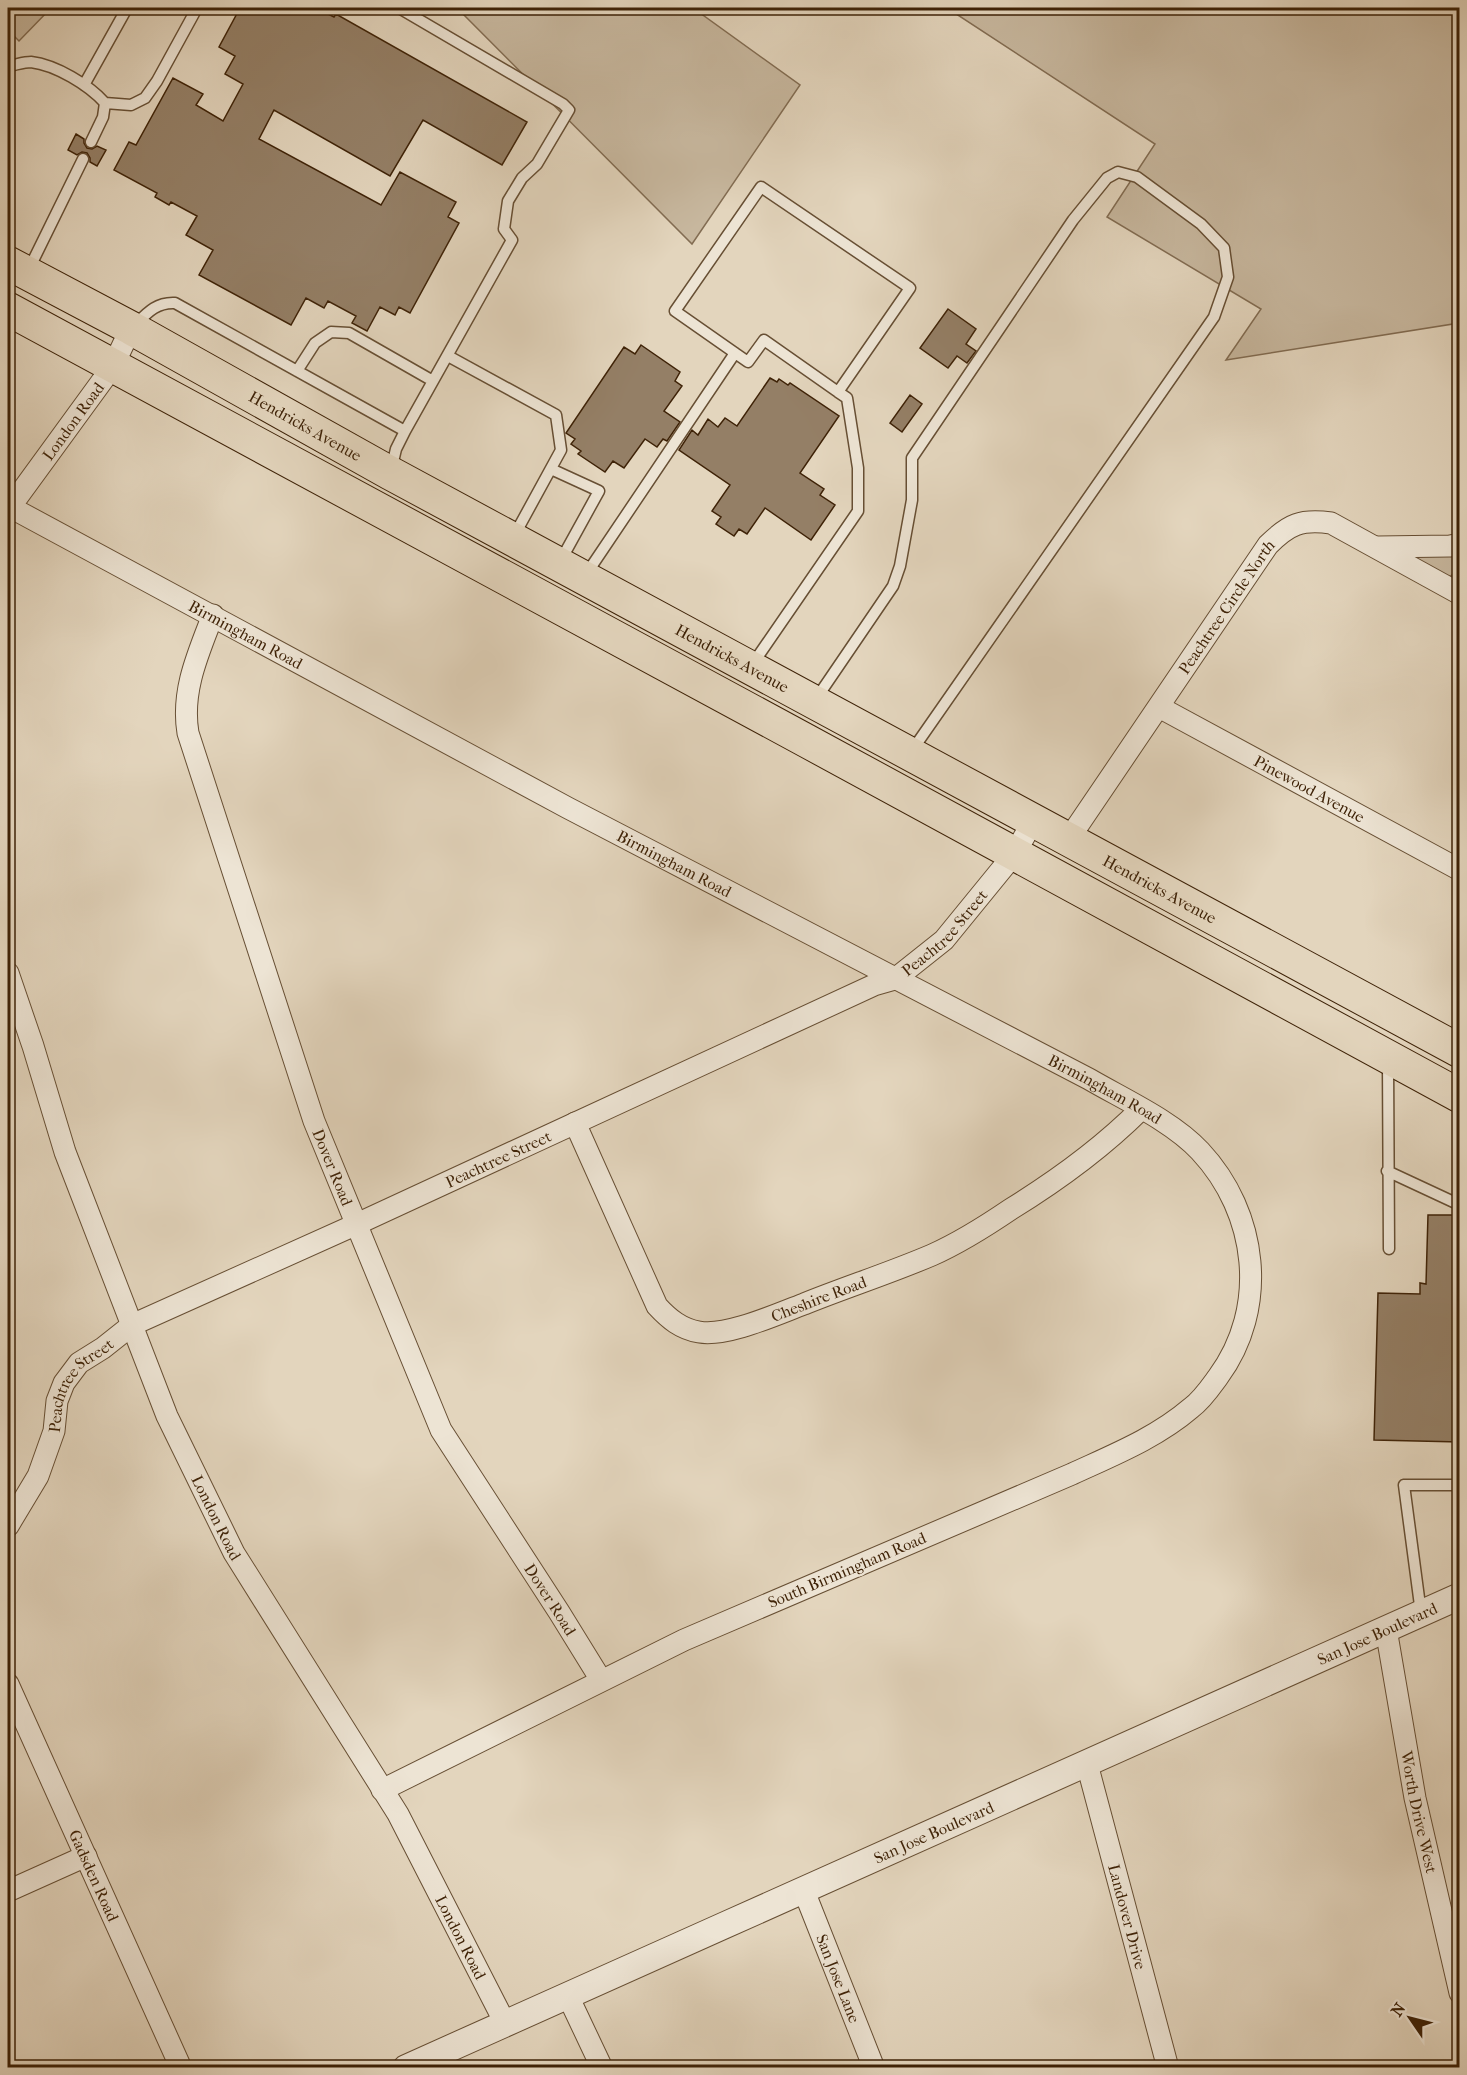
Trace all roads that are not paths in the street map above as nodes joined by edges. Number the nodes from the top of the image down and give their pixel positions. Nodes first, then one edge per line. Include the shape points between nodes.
1 (127, 8) edge
2 (197, 8) edge
3 (399, 8) edge
4 (8, 66) edge
5 (84, 85) junction
6 (105, 104) junction
7 (91, 142) dead end
8 (83, 159) dead end
9 (17, 268) edge
10 (8, 309) edge
11 (131, 328) junction
12 (735, 353) junction
13 (448, 356) junction
14 (113, 366) junction
15 (297, 371) junction
16 (433, 381) junction
17 (838, 392) junction
18 (405, 431) junction
19 (551, 469) junction
20 (390, 473) junction
21 (372, 505) junction
22 (9, 508) edge
23 (513, 538) junction
24 (1460, 544) edge
25 (1374, 547) junction
26 (572, 570) junction
27 (1460, 594) edge
28 (573, 614) junction
29 (213, 615) junction
30 (751, 666) junction
31 (814, 702) junction
32 (1159, 707) junction
33 (795, 737) junction
34 (910, 754) junction
35 (1033, 821) junction
36 (1068, 840) junction
37 (1015, 854) junction
38 (1460, 870) edge
39 (8, 973) edge
40 (896, 979) junction
41 (1426, 1033) junction
42 (1460, 1051) edge
43 (1398, 1063) junction
44 (1460, 1096) edge
45 (1141, 1109) junction
46 (575, 1123) junction
47 (1387, 1171) junction
48 (1460, 1205) edge
49 (357, 1224) junction
50 (1389, 1249) dead end
51 (1251, 1293) joint
52 (132, 1325) junction
53 (1460, 1485) edge
54 (8, 1526) edge
55 (1460, 1596) edge
56 (1421, 1613) junction
57 (1386, 1629) junction
58 (601, 1680) junction
59 (8, 1684) edge
60 (1087, 1764) junction
61 (382, 1790) junction
62 (86, 1856) junction
63 (8, 1891) edge
64 (804, 1891) junction
65 (1460, 1993) edge
66 (567, 1994) junction
67 (505, 2023) junction
68 (181, 2067) edge
69 (406, 2067) edge
70 (602, 2067) edge
71 (874, 2067) edge
72 (1168, 2067) edge

1 - 5 lane
2 - 6 lane via 145,98 131,105
3 - 13 lane via 569,110 537,164 522,178 508,201 504,229 512,240
4 - 5 lane via 30,62 66,73
5 - 6 lane
6 - 7 lane
8 - 9 lane
9 - 11 main road, Hendricks Avenue
10 - 14 main road
11 - 14 street, London Road
11 - 15 lane via 156,305 175,303
11 - 20 main road, Hendricks Avenue
12 - 17 lane via 748,362 764,340
12 - 17 lane via 675,311 761,187 910,288
12 - 26 lane
13 - 16 lane
13 - 19 lane via 556,414 561,450
14 - 21 main road
14 - 22 street, London Road
15 - 16 lane via 315,343 331,332 349,333
15 - 18 lane
16 - 18 lane
17 - 30 lane via 847,398 858,468 858,511
18 - 20 lane
19 - 23 lane
19 - 26 lane via 599,492
20 - 21 main road
20 - 23 main road, Hendricks Avenue
21 - 28 main road
22 - 29 street, Birmingham Road
23 - 26 main road, Hendricks Avenue
24 - 25 street, Peachtree Circle North
25 - 27 street
25 - 32 street, Peachtree Circle North via 1331,523 1313,520 1283,530 1268,545
26 - 28 main road
26 - 30 main road, Hendricks Avenue
28 - 33 main road
29 - 40 street, Birmingham Road via 568,808
29 - 49 street, Dover Road via 186,694 188,733 314,1121
30 - 31 main road, Hendricks Avenue
31 - 33 main road
31 - 34 main road, Hendricks Avenue
31 - 34 lane via 893,586 912,500 912,458 1073,220 1107,178 1118,172 1137,177 1201,224 1224,248 1228,278 1214,317
32 - 36 street, Peachtree Circle North
32 - 38 street, Pinewood Avenue
33 - 37 main road
34 - 35 main road, Hendricks Avenue
35 - 36 main road, Hendricks Avenue
35 - 37 street, Peachtree Street
36 - 41 main road, Hendricks Avenue
37 - 40 street, Peachtree Street via 944,940
37 - 43 main road
39 - 52 street, London Road via 65,1152
40 - 45 street, Birmingham Road
40 - 46 street, Peachtree Street via 874,985
41 - 42 main road, Hendricks Avenue
41 - 43 main road
43 - 44 main road
43 - 47 lane
45 - 46 street, Cheshire Road via 1095,1152 1045,1187 933,1254 767,1318 720,1332 687,1329 671,1321 657,1306
45 - 51 street, Birmingham Road via 1200,1150 1223,1180 1244,1226 1251,1262
46 - 49 street, Peachtree Street
47 - 48 lane
47 - 50 lane
49 - 52 street, Peachtree Street
49 - 58 street, Dover Road via 441,1430
51 - 58 street, South Birmingham Road via 1238,1344 1227,1365 1194,1406 1153,1436 684,1640
52 - 54 street, Peachtree Street via 79,1363 64,1383 57,1401 54,1431 38,1476
52 - 61 street, London Road via 177,1437 234,1552
53 - 56 lane via 1404,1485
55 - 56 street, San Jose Boulevard
56 - 57 street, San Jose Boulevard
57 - 60 street, San Jose Boulevard
57 - 65 street, Worth Drive West via 1415,1798
58 - 61 street, South Birmingham Road
59 - 62 street, Gadsden Road
60 - 64 street, San Jose Boulevard
60 - 72 street, Landover Drive
61 - 67 street, London Road
62 - 63 street
62 - 68 street, Gadsden Road
64 - 66 street, San Jose Boulevard
64 - 71 street, San Jose Lane
66 - 67 street, San Jose Boulevard
66 - 70 street
67 - 69 street, San Jose Boulevard

